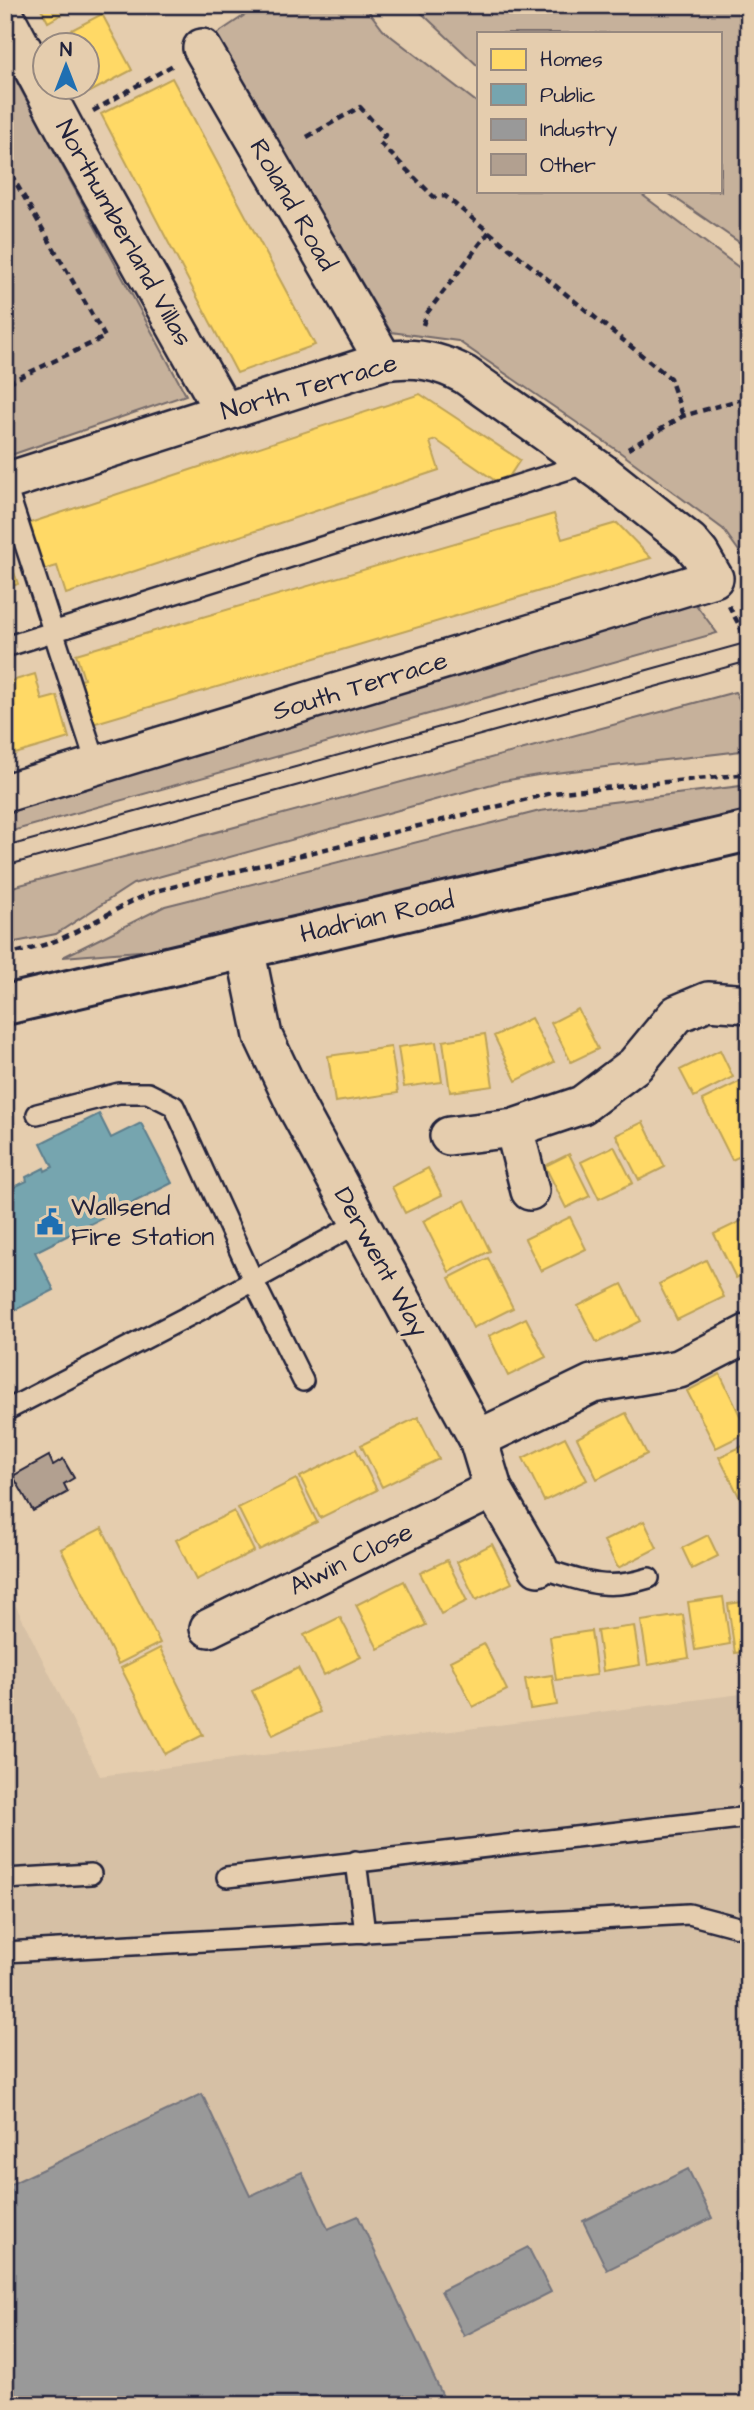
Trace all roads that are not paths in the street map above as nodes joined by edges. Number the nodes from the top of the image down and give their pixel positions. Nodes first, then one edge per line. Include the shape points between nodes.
1 (5, 16) edge
2 (202, 48) road end
3 (399, 360) junction
4 (224, 412) junction
5 (596, 468) junction
6 (5, 482) edge
7 (714, 578) joint
8 (53, 633) junction
9 (5, 647) edge
10 (97, 766) junction
11 (5, 793) edge
12 (749, 831) edge
13 (245, 948) junction
14 (749, 1004) edge
15 (5, 1005) edge
16 (37, 1114) dead end
17 (514, 1128) junction
18 (449, 1136) dead end
19 (530, 1191) dead end
20 (360, 1222) junction
21 (253, 1280) junction
22 (749, 1333) edge
23 (303, 1381) dead end
24 (5, 1411) edge
25 (478, 1439) junction
26 (493, 1489) junction
27 (538, 1567) joint
28 (649, 1578) dead end
29 (209, 1628) dead end
30 (749, 1817) edge
31 (356, 1861) junction
32 (91, 1874) dead end
33 (227, 1877) dead end
34 (5, 1879) edge
35 (749, 1930) edge
36 (365, 1933) junction
37 (5, 1952) edge

1 - 4 street, Northumberland Villas
2 - 3 street, Roland Road
3 - 4 street, North Terrace
3 - 5 street, North Terrace via 433,361 451,367
4 - 6 street, North Terrace
5 - 7 street, North Terrace via 684,536
5 - 8 lane
6 - 8 lane
7 - 10 street, South Terrace
8 - 9 lane
8 - 10 lane
10 - 11 street, South Terrace
12 - 13 main road, Hadrian Road
13 - 15 main road, Hadrian Road
13 - 20 street, Derwent Way via 263,1036
14 - 17 street via 708,1001 677,1014 635,1065 582,1105
16 - 21 lane via 119,1093 148,1093 174,1106
17 - 18 street
17 - 19 street
20 - 21 lane
20 - 25 street, Derwent Way
21 - 23 lane
21 - 24 lane
22 - 25 street via 679,1369 592,1384
25 - 26 street, Derwent Way
26 - 27 street, Derwent Way
26 - 29 street, Alwin Close
27 - 28 lane via 601,1585
30 - 31 lane
31 - 33 lane
31 - 36 lane
32 - 34 lane
35 - 36 lane via 688,1914
36 - 37 lane

